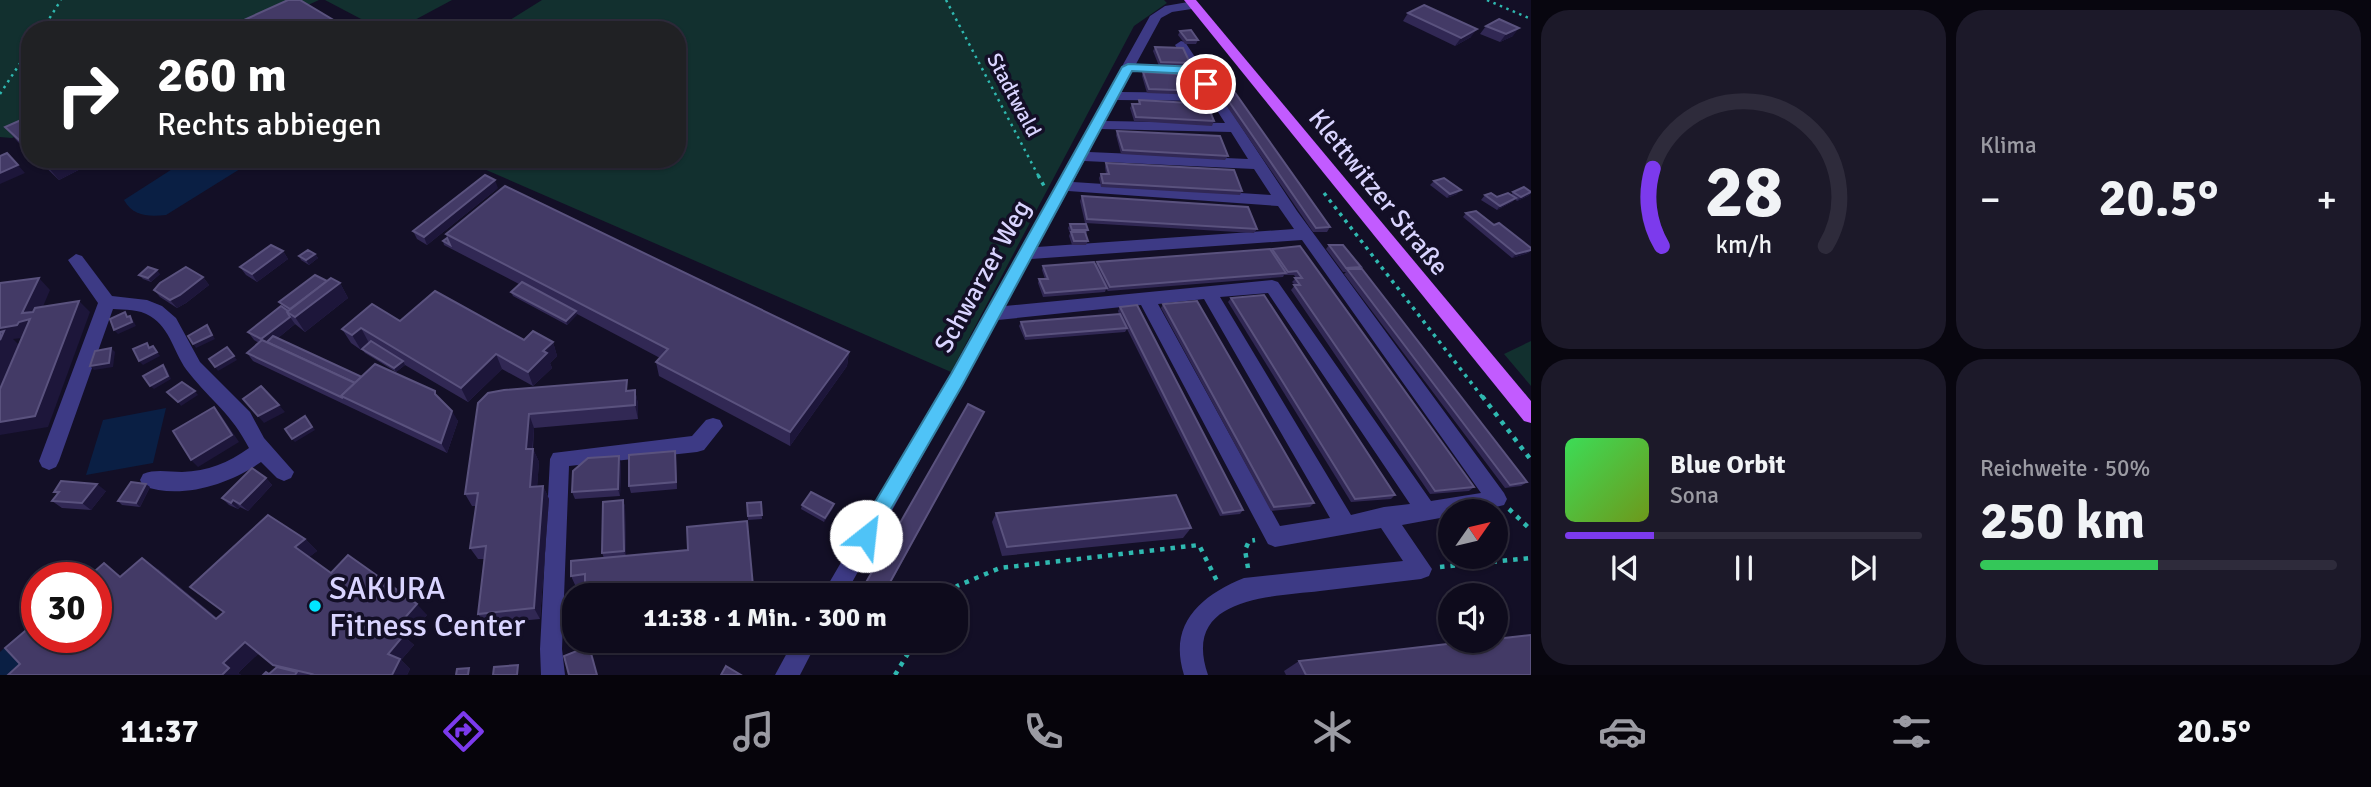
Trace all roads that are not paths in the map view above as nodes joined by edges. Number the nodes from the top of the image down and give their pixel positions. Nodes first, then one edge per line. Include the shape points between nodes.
1 (1192, 2) edge
2 (1181, 45) edge
3 (1128, 67) junction
4 (1198, 71) junction
5 (1113, 96) junction
6 (1215, 97) junction
7 (1097, 125) junction
8 (1235, 128) junction
9 (1080, 156) junction
10 (1258, 164) junction
11 (1064, 186) junction
12 (1283, 201) junction
13 (1306, 234) junction
14 (1026, 254) junction
15 (75, 260) dead end
16 (1208, 292) junction
17 (1146, 298) junction
18 (107, 302) junction
19 (993, 314) junction
20 (1531, 415) edge
21 (713, 426) dead end
22 (262, 450) junction
23 (49, 461) dead end
24 (284, 472) dead end
25 (150, 480) dead end
26 (1425, 509) junction
27 (1384, 516) junction
28 (1345, 524) junction
29 (840, 583) edge
30 (800, 653) edge
31 (553, 675) edge
32 (787, 675) edge
33 (1196, 675) edge

1 - 3 street, Schwarzer Weg via 1156,16
1 - 20 main road, Klettwitzer Straße
2 - 4 street
3 - 4 street
3 - 5 street, Schwarzer Weg
4 - 6 street
5 - 6 street
5 - 7 street, Schwarzer Weg
6 - 8 street
7 - 8 street
7 - 9 street, Schwarzer Weg
8 - 10 street
9 - 10 street
9 - 11 street, Schwarzer Weg
10 - 12 street
11 - 12 street
11 - 14 street, Schwarzer Weg
12 - 13 street
13 - 14 street
13 - 26 street via 1497,499
14 - 19 street, Schwarzer Weg
15 - 18 street
16 - 17 street
16 - 26 street via 1272,286
16 - 28 street
17 - 19 street
17 - 28 street via 1275,537
18 - 22 street via 141,305 170,323 194,367 243,418
18 - 23 street
19 - 29 street, Schwarzer Weg
21 - 31 street via 697,444 560,459
22 - 24 street
22 - 25 street via 210,479 191,483
26 - 27 street
27 - 28 street
27 - 33 street via 1421,569 1244,589 1212,606 1194,629 1191,660
30 - 32 street

